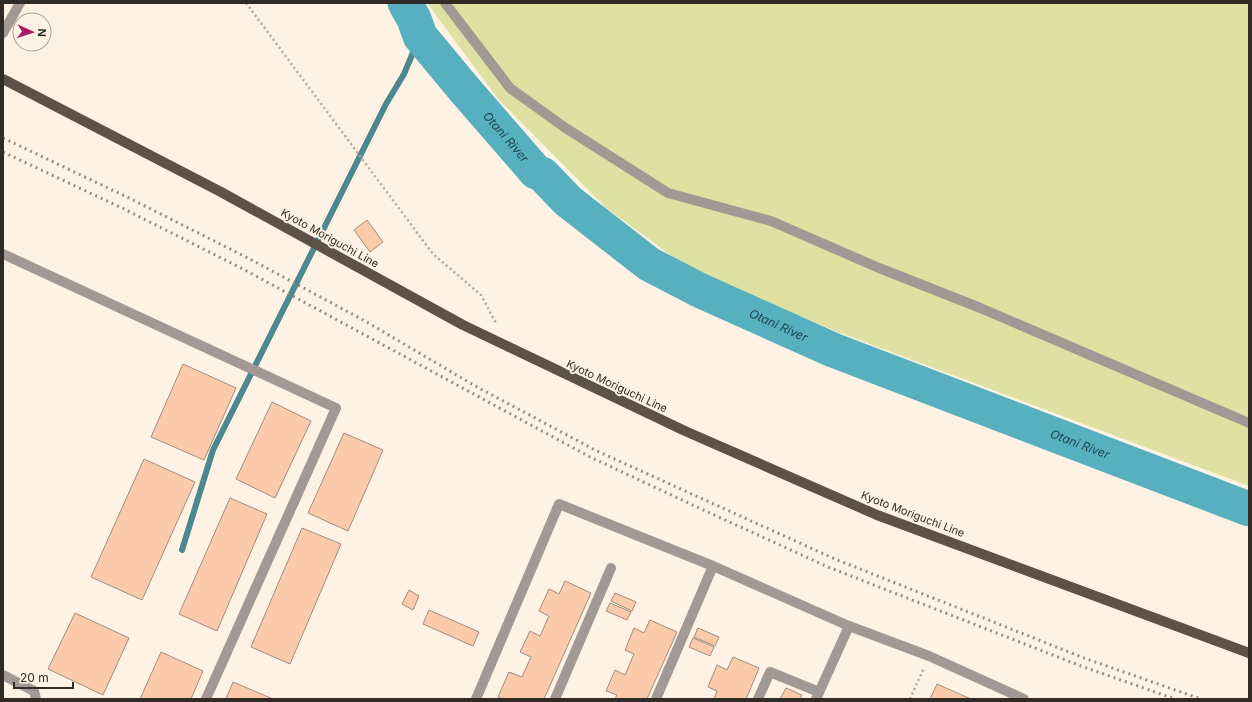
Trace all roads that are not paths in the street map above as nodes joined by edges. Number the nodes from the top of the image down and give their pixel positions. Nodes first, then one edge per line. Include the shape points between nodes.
1 (20, 3) edge
2 (445, 3) edge
3 (3, 33) edge
4 (3, 78) edge
5 (3, 254) edge
6 (1249, 423) edge
7 (713, 566) junction
8 (611, 568) dead end
9 (849, 626) junction
10 (1249, 654) edge
11 (3, 676) edge
12 (817, 695) edge
13 (36, 699) edge
14 (206, 699) edge
15 (476, 699) edge
16 (555, 699) edge
17 (656, 699) edge
18 (758, 699) edge
19 (1024, 699) edge

1 - 3 street
2 - 6 street via 510,88 564,127 668,193 771,221
4 - 10 main road, Kyoto Moriguchi Line via 221,192 463,325 684,431 877,514
5 - 14 street via 336,408
7 - 9 street
7 - 15 street via 559,504
7 - 17 street
8 - 16 street
9 - 12 street
9 - 19 street via 929,656
11 - 13 street via 34,691
12 - 18 street via 770,672

